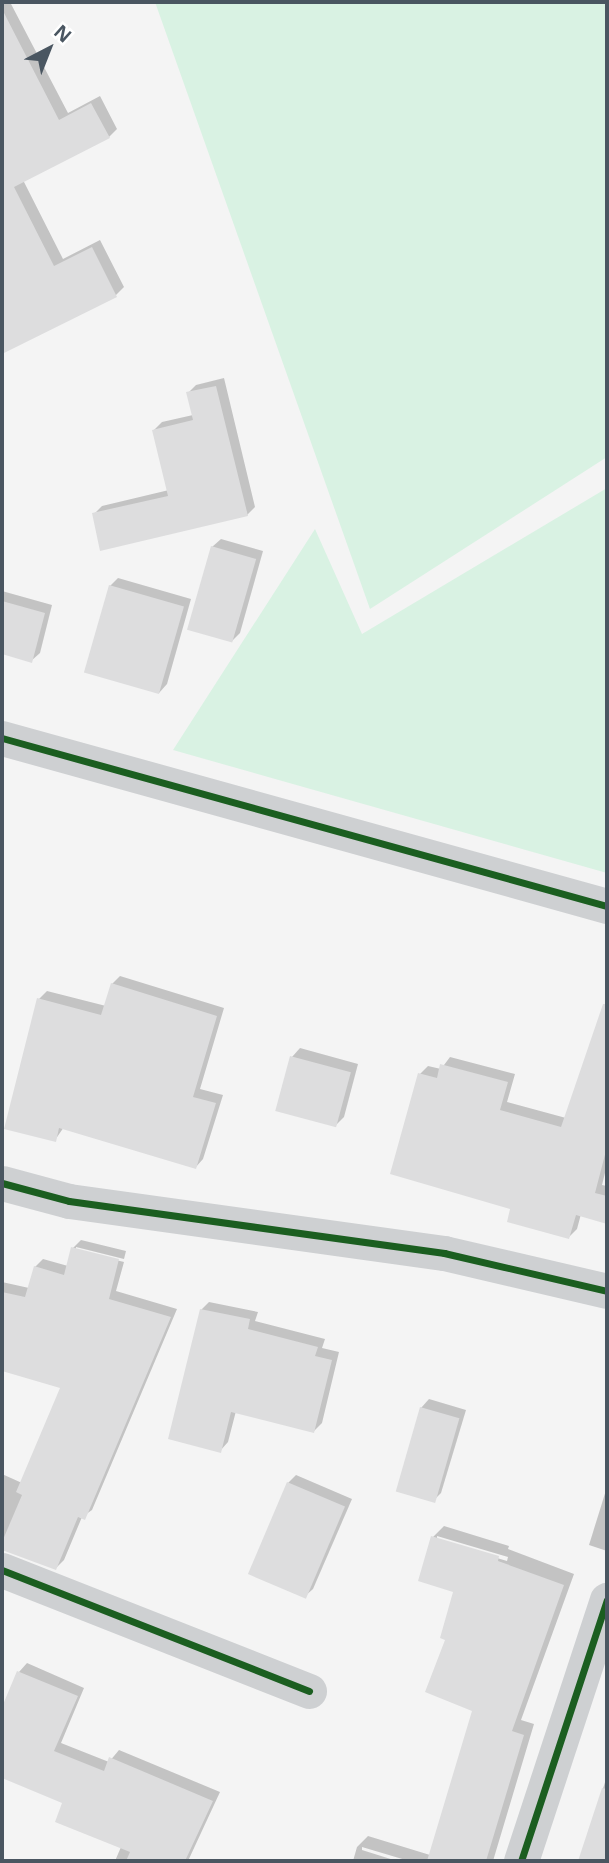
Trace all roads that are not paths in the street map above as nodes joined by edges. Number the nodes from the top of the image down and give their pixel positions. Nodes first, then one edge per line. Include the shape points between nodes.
1 (2, 738) edge
2 (607, 906) edge
3 (2, 1184) edge
4 (607, 1291) edge
5 (2, 1570) edge
6 (607, 1600) edge
7 (309, 1691) dead end
8 (521, 1861) edge

1 - 2 street
3 - 4 street via 69,1201 443,1253
5 - 7 street
6 - 8 street

